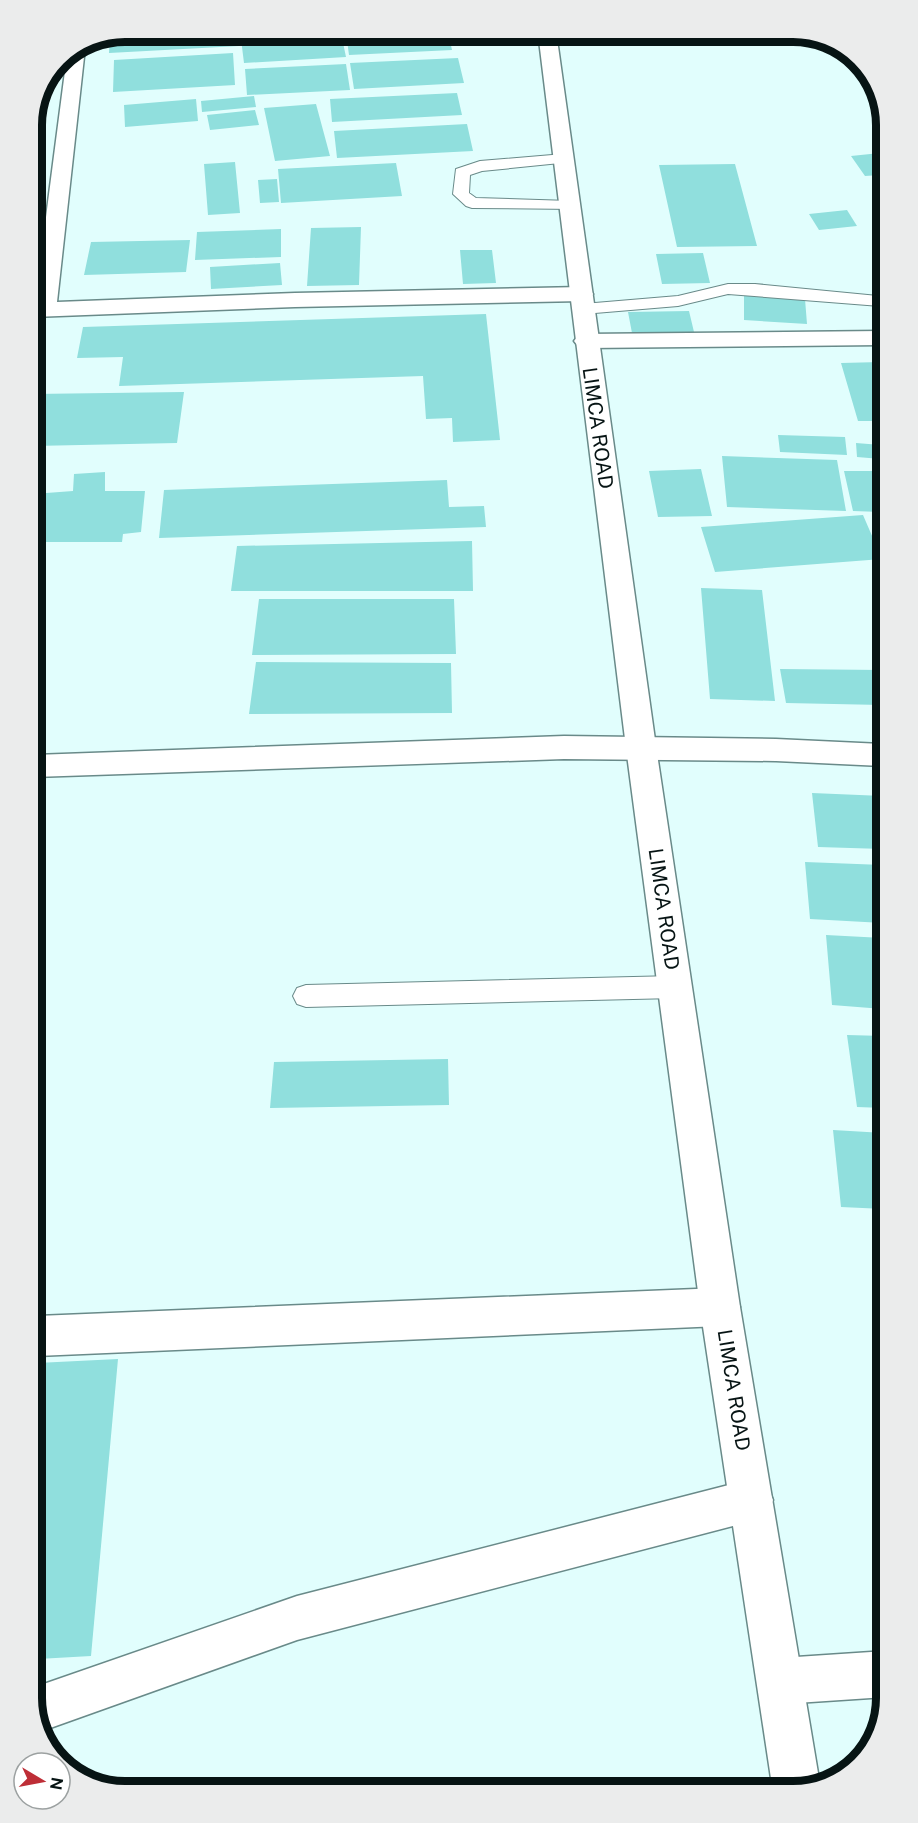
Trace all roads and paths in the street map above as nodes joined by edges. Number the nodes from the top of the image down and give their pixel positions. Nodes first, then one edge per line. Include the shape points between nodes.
1 (549, 42) edge
2 (76, 58) edge
3 (564, 159) junction
4 (570, 206) junction
5 (42, 289) edge
6 (876, 301) edge
7 (42, 309) edge
8 (584, 315) junction
9 (876, 338) edge
10 (641, 747) junction
11 (876, 755) edge
12 (42, 766) edge
13 (675, 987) junction
14 (306, 996) dead end
15 (720, 1307) junction
16 (42, 1336) edge
17 (752, 1500) junction
18 (876, 1675) edge
19 (781, 1681) junction
20 (43, 1707) edge
21 (795, 1781) edge

1 - 3 street, LIMCA ROAD
2 - 5 street
3 - 4 street, LIMCA ROAD
3 - 4 lane via 480,166 462,172 461,194 472,203
4 - 8 street, LIMCA ROAD
6 - 8 lane via 728,289
7 - 8 street via 295,300
8 - 9 street
8 - 10 street, LIMCA ROAD
10 - 11 street via 762,747
10 - 12 street
10 - 13 street, LIMCA ROAD
13 - 14 lane
13 - 15 street, LIMCA ROAD
15 - 16 street
15 - 17 street, LIMCA ROAD
17 - 19 street, LIMCA ROAD
17 - 20 street via 297,1618
18 - 19 street
19 - 21 street, LIMCA ROAD

